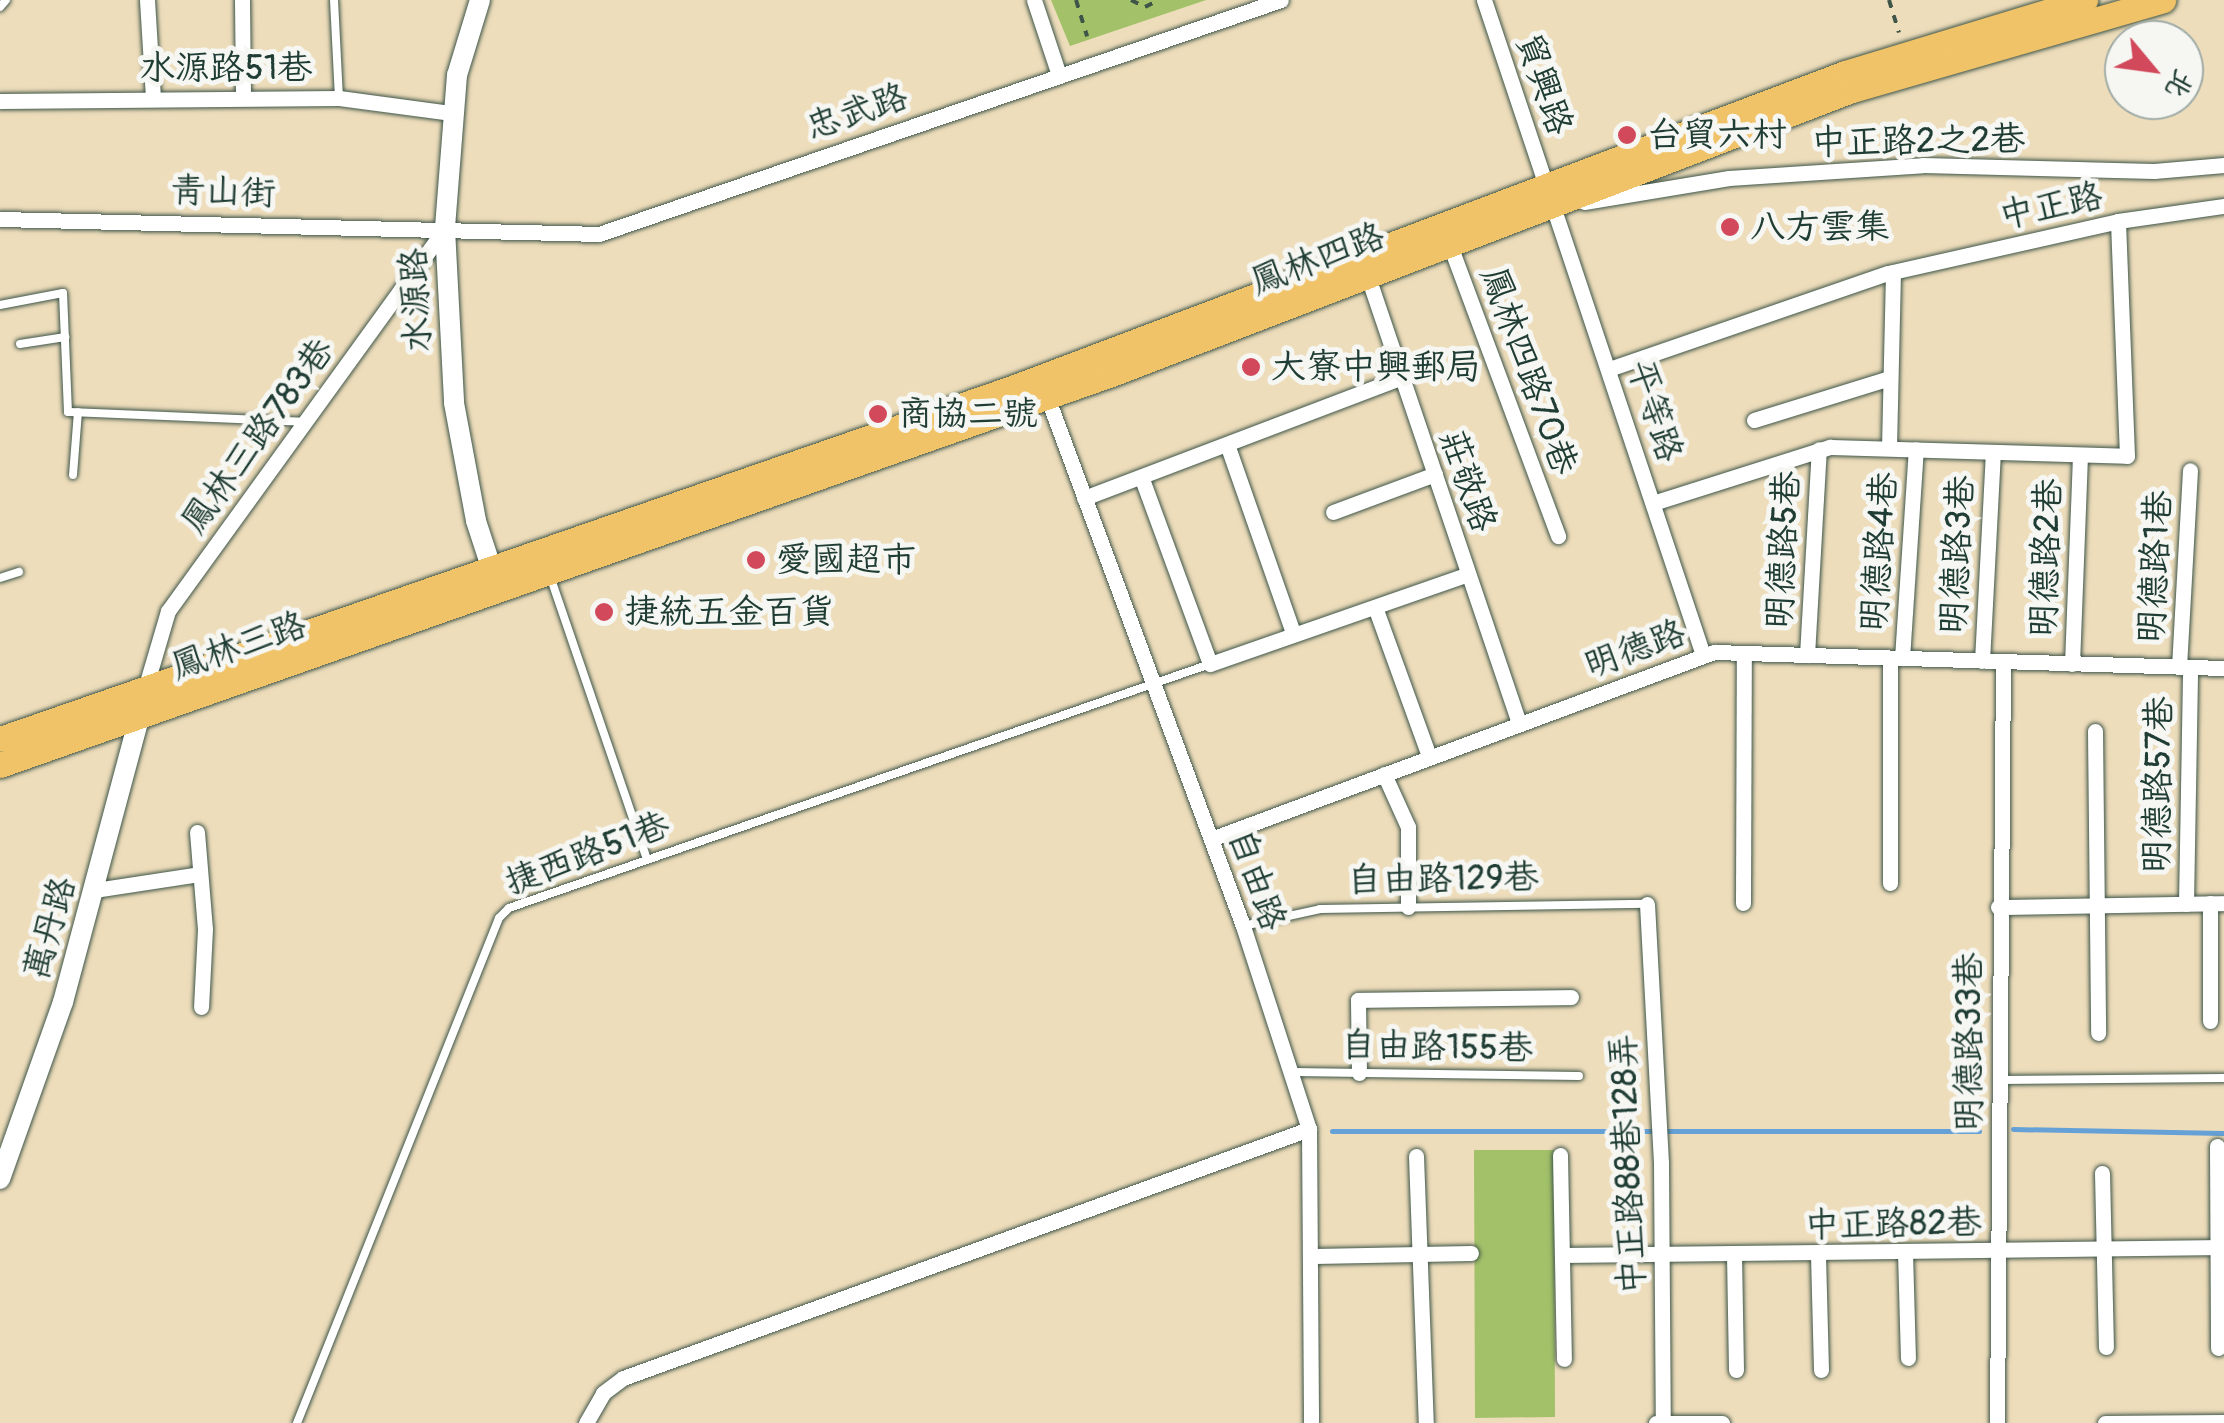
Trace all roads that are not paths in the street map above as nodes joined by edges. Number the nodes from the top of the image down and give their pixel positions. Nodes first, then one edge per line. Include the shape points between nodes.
1 (6, 0) edge
2 (147, 0) edge
3 (242, 0) edge
4 (334, 0) edge
5 (480, 0) edge
6 (1034, 0) edge
7 (1281, 0) edge
8 (1484, 0) edge
9 (2085, 0) edge
10 (2162, 0) edge
11 (0, 7) edge
12 (1059, 75) junction
13 (243, 97) junction
14 (152, 98) junction
15 (339, 98) junction
16 (0, 100) edge
17 (452, 113) junction
18 (2224, 165) edge
19 (1552, 197) junction
20 (2224, 206) edge
21 (0, 219) edge
22 (2118, 221) junction
23 (444, 229) junction
24 (1446, 237) junction
25 (1365, 268) junction
26 (1892, 272) junction
27 (0, 305) edge
28 (65, 337) junction
29 (20, 344) dead end
30 (1610, 369) junction
31 (1402, 377) junction
32 (1890, 378) junction
33 (1044, 388) junction
34 (78, 412) junction
35 (1754, 420) dead end
36 (305, 422) junction
37 (1228, 447) junction
38 (1889, 448) junction
39 (1819, 449) junction
40 (1916, 449) junction
41 (1993, 452) junction
42 (2080, 455) junction
43 (2190, 470) dead end
44 (73, 474) dead end
45 (1435, 474) junction
46 (1142, 479) junction
47 (1084, 498) junction
48 (1653, 502) junction
49 (1333, 512) dead end
50 (1558, 536) dead end
51 (18, 572) dead end
52 (1468, 574) junction
53 (550, 576) junction
54 (0, 578) edge
55 (497, 583) junction
56 (1375, 606) junction
57 (1294, 633) junction
58 (1744, 653) junction
59 (1703, 655) junction
60 (1807, 655) junction
61 (1896, 658) junction
62 (1982, 661) junction
63 (2004, 661) junction
64 (1210, 664) junction
65 (2072, 664) junction
66 (2184, 667) junction
67 (2224, 668) edge
68 (1153, 684) junction
69 (145, 689) junction
70 (141, 717) junction
71 (1519, 722) junction
72 (2096, 731) dead end
73 (0, 739) edge
74 (1429, 756) junction
75 (0, 765) edge
76 (1384, 774) junction
77 (197, 832) dead end
78 (1210, 840) junction
79 (647, 859) junction
80 (200, 874) junction
81 (1890, 884) dead end
82 (95, 890) junction
83 (1743, 902) dead end
84 (2217, 903) edge
85 (1647, 904) joint
86 (2186, 904) junction
87 (2094, 905) junction
88 (1408, 907) junction
89 (1998, 907) junction
90 (1243, 926) junction
91 (1571, 997) dead end
92 (200, 1007) dead end
93 (2210, 1021) dead end
94 (2098, 1033) dead end
95 (1294, 1072) junction
96 (1358, 1073) junction
97 (1578, 1076) dead end
98 (2224, 1078) edge
99 (2000, 1080) junction
100 (1309, 1129) junction
101 (2217, 1146) dead end
102 (1560, 1155) dead end
103 (1416, 1156) dead end
104 (2, 1168) edge
105 (2102, 1174) dead end
106 (2220, 1247) edge
107 (1905, 1252) junction
108 (2108, 1252) junction
109 (1470, 1253) dead end
110 (2000, 1253) junction
111 (1423, 1254) junction
112 (1562, 1254) junction
113 (1662, 1255) junction
114 (1734, 1255) junction
115 (1818, 1255) junction
116 (1314, 1256) junction
117 (2106, 1347) dead end
118 (2218, 1348) dead end
119 (1908, 1358) dead end
120 (1564, 1359) dead end
121 (1736, 1370) dead end
122 (1821, 1370) dead end
123 (2224, 1422) edge
124 (297, 1423) edge
125 (586, 1423) edge
126 (1311, 1423) edge
127 (1426, 1423) edge
128 (1659, 1423) edge
129 (1722, 1423) edge
130 (1997, 1423) edge
131 (2105, 1423) edge

1 - 11 lane
2 - 14 street
3 - 13 street
4 - 15 lane
5 - 17 street, 水源路
6 - 12 street
7 - 12 street, 忠武路
8 - 19 street, 貿興路
9 - 19 main road, 鳳林四路 via 1845,72
10 - 19 main road, 鳳林四路 via 1852,90
12 - 23 street, 忠武路 via 599,234
13 - 14 street, 水源路51巷
13 - 15 street, 水源路51巷
14 - 16 street, 水源路51巷
15 - 17 street, 水源路51巷
17 - 23 street, 水源路
18 - 19 street, 中正路2之2巷 via 2154,171 1922,166
19 - 24 main road, 鳳林四路
19 - 30 street, 平等路
20 - 22 street, 中正路
21 - 23 street, 青山街
22 - 26 street, 中正路
22 - 42 street via 2127,456
23 - 36 street, 鳳林三路783巷
23 - 55 street, 水源路 via 454,403
24 - 25 main road, 鳳林四路
24 - 50 street, 鳳林四路70巷
25 - 31 street, 莊敬路
25 - 33 main road, 鳳林四路
26 - 30 street, 中正路
26 - 32 street
27 - 28 lane via 63,293
28 - 29 lane
28 - 34 lane via 68,412
30 - 48 street, 平等路
31 - 37 street
31 - 45 street, 莊敬路
32 - 35 street
32 - 38 street
33 - 47 street, 自由路
33 - 53 main road, 鳳林四路
33 - 55 main road, 鳳林四路
34 - 36 lane
34 - 44 lane
36 - 69 street, 鳳林三路783巷 via 168,611
37 - 46 street
37 - 57 street
38 - 39 street
38 - 40 street
39 - 48 street
39 - 60 street, 明德路5巷
40 - 41 street
40 - 61 street, 明德路4巷
41 - 42 street
41 - 62 street, 明德路3巷
42 - 65 street, 明德路2巷
43 - 66 street, 明德路1巷
45 - 49 street
45 - 52 street, 莊敬路
46 - 47 street
46 - 64 street
47 - 68 street, 自由路
48 - 59 street, 平等路
51 - 54 lane
52 - 56 street
52 - 71 street, 莊敬路
53 - 55 main road, 鳳林四路
53 - 79 lane
55 - 69 main road, 鳳林三路
55 - 70 main road, 鳳林三路
56 - 57 street
56 - 74 street
57 - 64 street
58 - 59 street, 明德路
58 - 60 street, 明德路
58 - 83 street
59 - 71 street, 明德路
60 - 61 street, 明德路
61 - 62 street, 明德路
61 - 81 street, 明德路4巷
62 - 63 street, 明德路
63 - 65 street, 明德路
63 - 89 street, 明德路33巷
64 - 68 lane, 捷西路51巷
65 - 66 street, 明德路
66 - 67 street, 明德路
66 - 86 street, 明德路57巷
68 - 78 street, 自由路
68 - 79 lane, 捷西路51巷
69 - 70 street, 萬丹路
69 - 73 main road, 鳳林三路
70 - 75 main road, 鳳林三路
70 - 82 street, 萬丹路
71 - 74 street, 明德路
72 - 87 street
74 - 76 street, 明德路
76 - 78 street, 明德路
76 - 88 street via 1408,827
77 - 80 street
78 - 90 street, 自由路
79 - 124 lane, 捷西路51巷 via 509,908 499,918
80 - 82 street
80 - 92 street
82 - 104 street, 萬丹路
84 - 86 street
84 - 93 street
85 - 88 lane, 自由路129巷
85 - 113 street, 中正路88巷128弄
86 - 87 street
87 - 89 street
87 - 94 street
88 - 90 lane, 自由路129巷 via 1320,909
89 - 99 street, 明德路33巷
90 - 95 street, 自由路
91 - 96 street via 1358,1000
95 - 96 lane, 自由路155巷
95 - 100 street, 自由路
96 - 97 lane, 自由路155巷
98 - 99 lane
99 - 110 street, 明德路33巷
100 - 116 street, 自由路
100 - 125 street via 623,1378 604,1393
101 - 106 street
102 - 112 street, 中正路88巷128弄
103 - 111 street
105 - 108 street
106 - 108 street, 中正路82巷
106 - 118 street
107 - 110 street, 中正路82巷
107 - 115 street, 中正路82巷
107 - 119 street
108 - 110 street, 中正路82巷
108 - 117 street
109 - 111 street
110 - 130 street, 明德路33巷
111 - 116 street
111 - 127 street
112 - 113 street, 中正路82巷
112 - 120 street, 中正路88巷128弄
113 - 114 street, 中正路82巷
113 - 128 street, 中正路88巷128弄
114 - 115 street, 中正路82巷
114 - 121 street
115 - 122 street
116 - 126 street, 自由路
123 - 131 street
128 - 129 street

